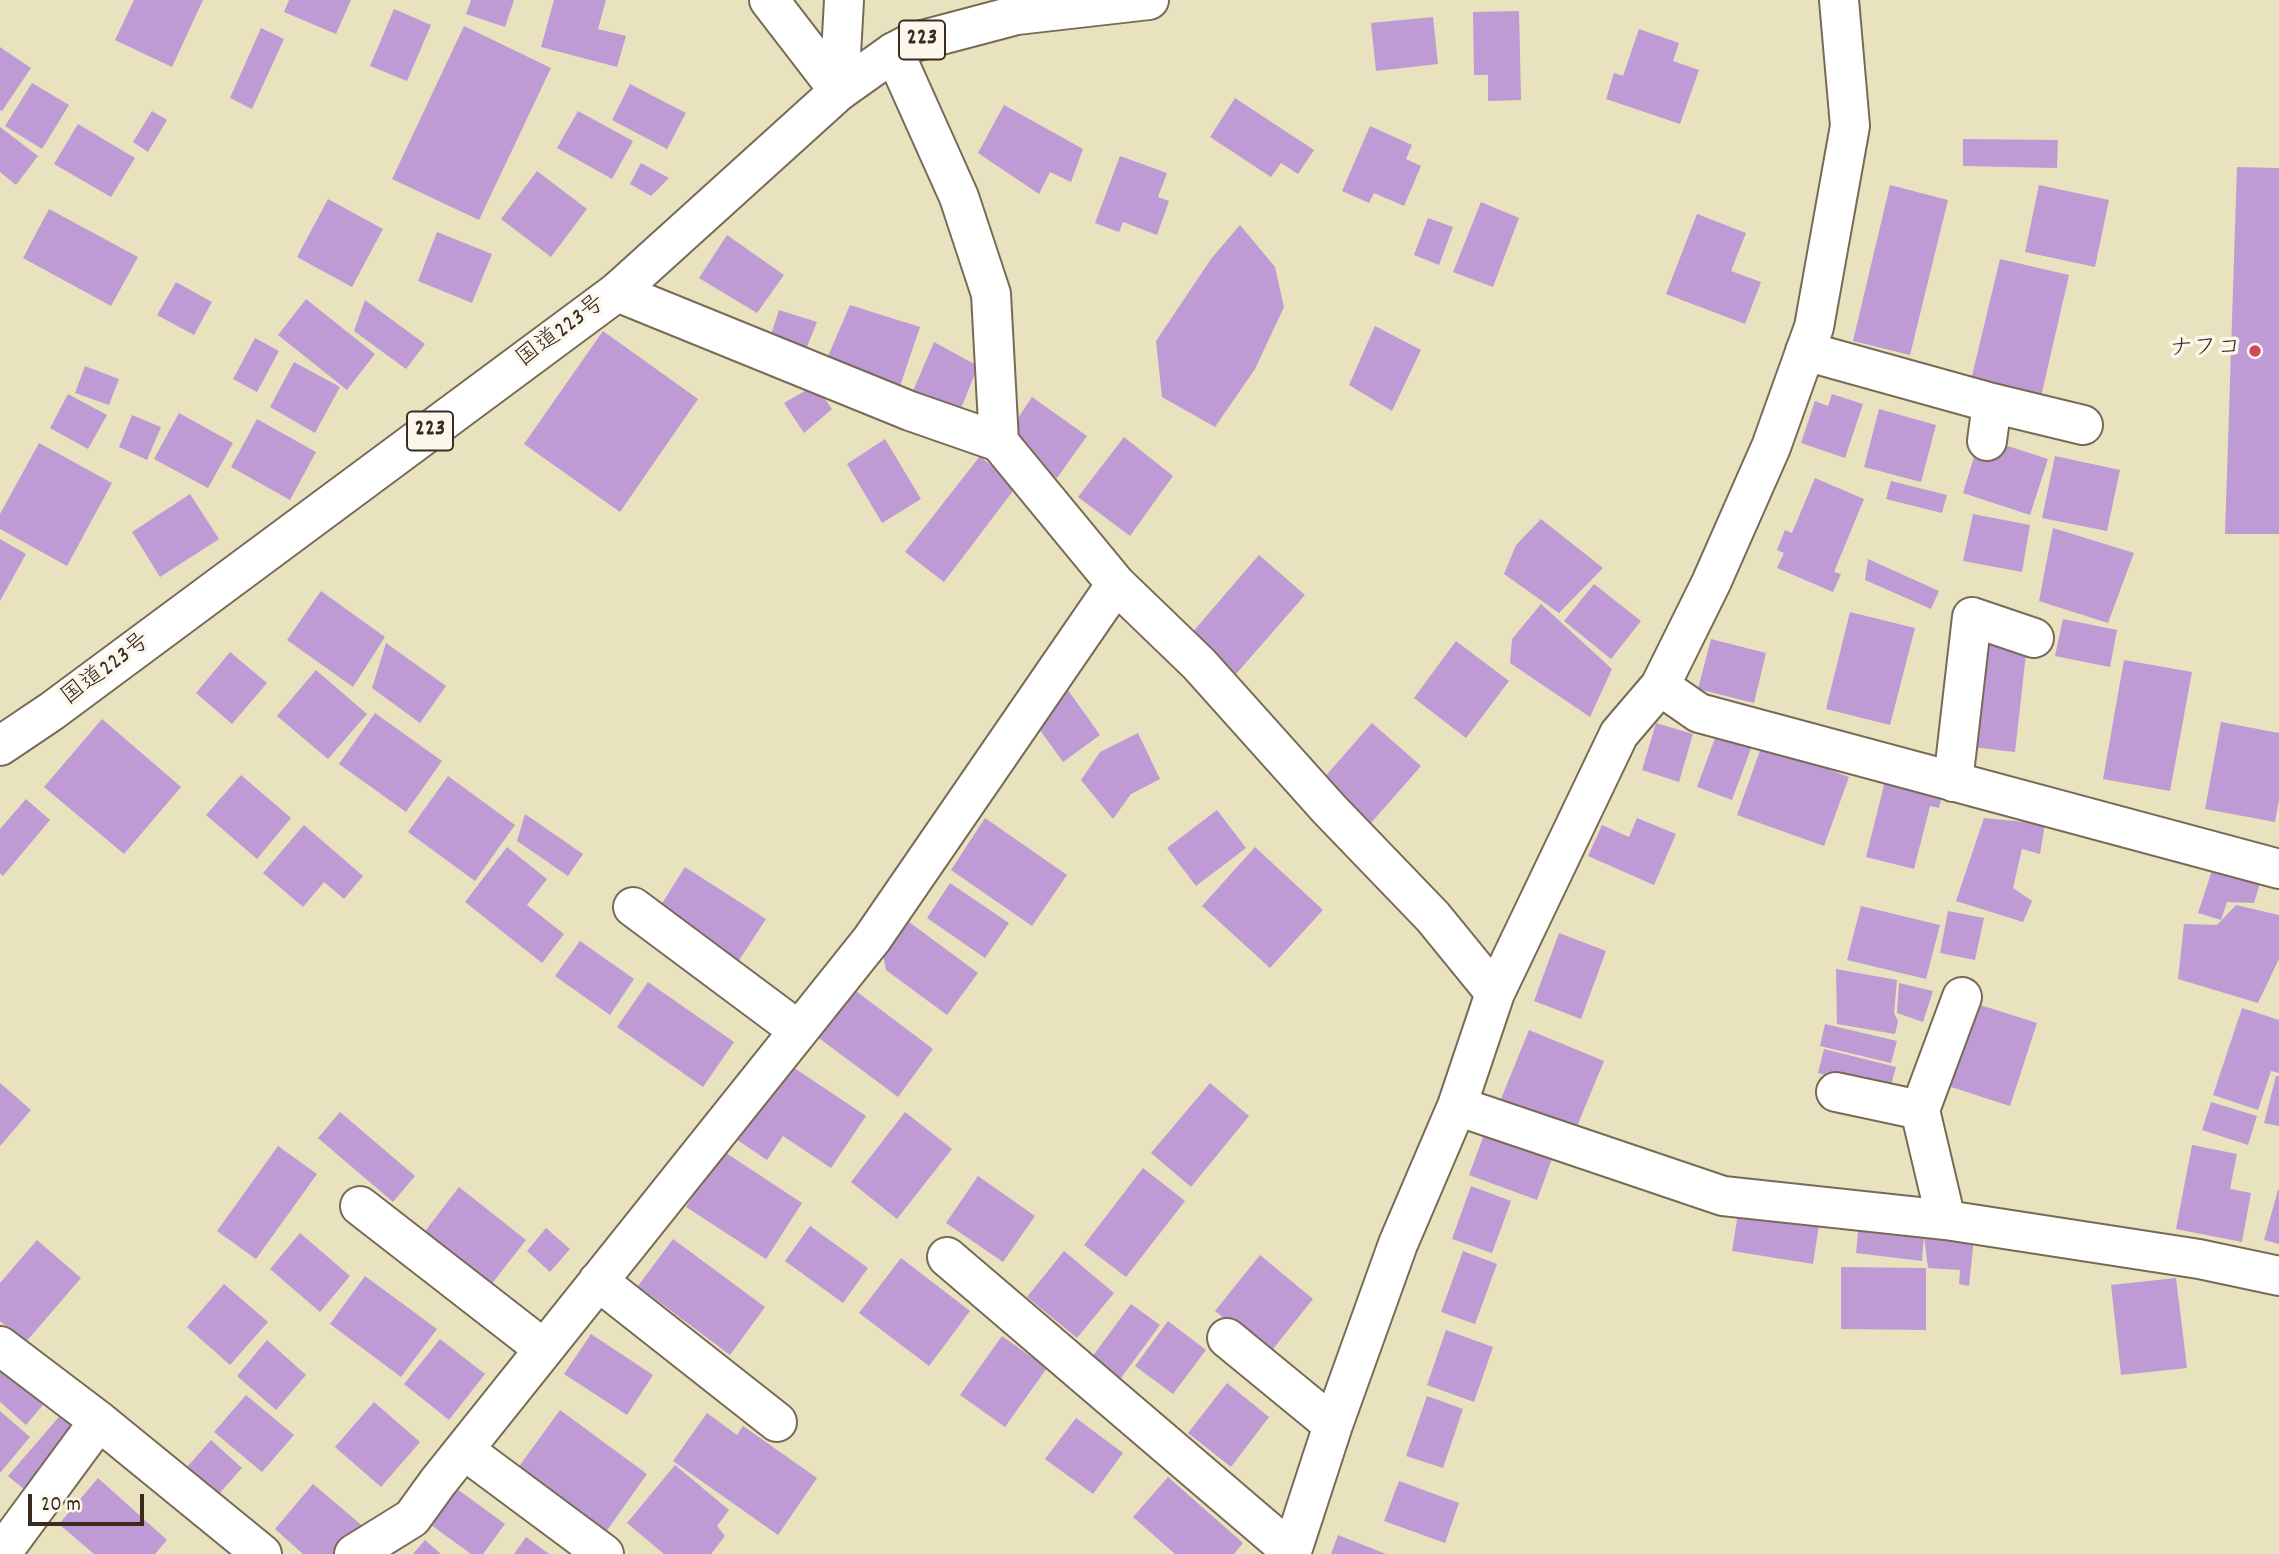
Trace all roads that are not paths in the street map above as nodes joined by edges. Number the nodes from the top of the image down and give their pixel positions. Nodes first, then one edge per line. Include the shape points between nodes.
1 (769, 0) edge
2 (844, 0) edge
3 (1149, 0) edge
4 (1839, 0) edge
5 (894, 52) junction
6 (839, 91) junction
7 (617, 292) junction
8 (1805, 351) junction
9 (1992, 403) junction
10 (2083, 425) dead end
11 (1987, 441) dead end
12 (999, 442) junction
13 (1116, 584) junction
14 (2034, 638) dead end
15 (1660, 686) junction
16 (0, 746) edge
17 (1953, 782) junction
18 (2279, 869) edge
19 (633, 907) dead end
20 (1494, 993) junction
21 (1962, 997) dead end
22 (799, 1030) junction
23 (1836, 1092) dead end
24 (1457, 1106) junction
25 (1920, 1110) junction
26 (360, 1206) dead end
27 (1946, 1220) junction
28 (947, 1257) dead end
29 (2279, 1276) edge
30 (598, 1281) junction
31 (1227, 1338) dead end
32 (0, 1346) edge
33 (544, 1349) junction
34 (99, 1421) junction
35 (777, 1422) dead end
36 (1333, 1425) junction
37 (464, 1450) junction
38 (1292, 1553) edge
39 (1, 1554) edge
40 (262, 1554) edge
41 (354, 1554) edge
42 (604, 1554) edge

1 - 6 main road
2 - 6 main road
3 - 5 main road, 国道223号 / 223 via 1017,15 911,43
4 - 8 main road via 1850,126 1814,327
5 - 6 main road, 国道223号 / 223
5 - 12 main road via 959,197 991,294
6 - 7 main road, 国道223号 / 223
7 - 12 main road via 909,411
7 - 16 main road, 国道223号 / 223
8 - 9 main road
8 - 15 main road via 1772,447
9 - 10 main road
9 - 11 main road
12 - 13 main road
13 - 20 main road via 1199,664 1433,917
13 - 22 main road via 872,939
14 - 17 main road via 1972,617
15 - 17 main road via 1699,713
15 - 20 main road via 1619,734
17 - 18 main road
19 - 22 main road
20 - 24 main road
21 - 25 main road
22 - 30 main road
23 - 25 main road
24 - 27 main road via 1723,1196
24 - 36 main road via 1398,1244
25 - 27 main road
26 - 33 main road
27 - 29 main road
28 - 38 main road
30 - 33 main road
30 - 35 main road
31 - 36 main road
32 - 34 main road
33 - 37 main road
34 - 39 main road
34 - 40 main road
36 - 38 main road
37 - 41 main road via 412,1518
37 - 42 main road

